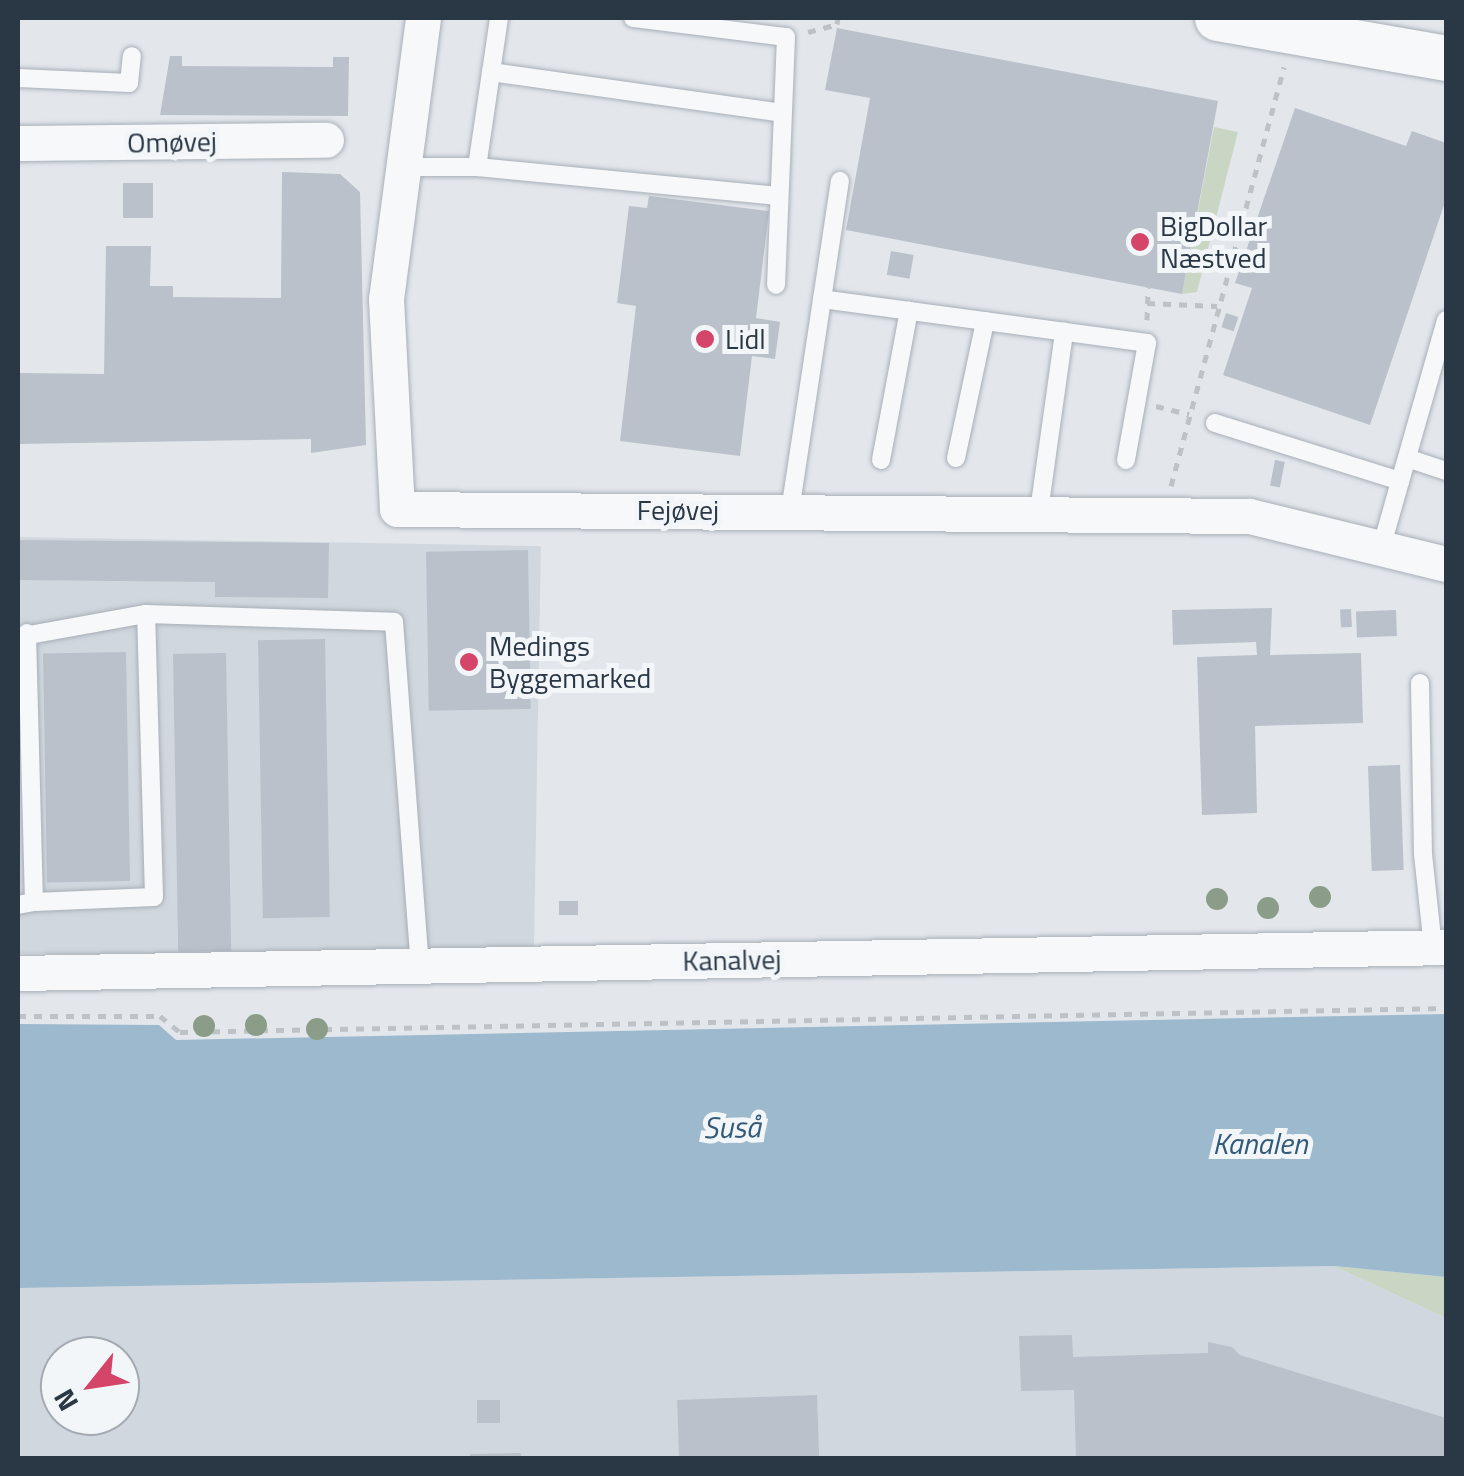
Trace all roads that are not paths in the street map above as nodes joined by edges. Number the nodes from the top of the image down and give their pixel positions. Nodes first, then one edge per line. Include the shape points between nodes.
1 (424, 18) edge
2 (499, 18) edge
3 (633, 18) edge
4 (1217, 18) edge
5 (132, 56) dead end
6 (1446, 58) edge
7 (491, 72) junction
8 (18, 78) edge
9 (782, 113) junction
10 (326, 140) dead end
11 (18, 143) edge
12 (400, 167) junction
13 (477, 167) junction
14 (840, 181) dead end
15 (779, 196) junction
16 (776, 286) dead end
17 (822, 299) junction
18 (909, 311) junction
19 (1446, 320) edge
20 (984, 322) junction
21 (1064, 332) junction
22 (1215, 423) road end
23 (956, 458) dead end
24 (1407, 458) junction
25 (881, 460) dead end
26 (1126, 460) dead end
27 (1446, 471) edge
28 (1400, 481) junction
29 (790, 510) junction
30 (1039, 511) junction
31 (1382, 545) junction
32 (1446, 564) edge
33 (146, 614) junction
34 (22, 635) edge
35 (1420, 683) dead end
36 (1426, 877) junction
37 (1446, 877) edge
38 (26, 903) edge
39 (1440, 947) edge
40 (420, 966) junction
41 (18, 974) edge

1 - 12 street, Fejøvej
2 - 7 lane
3 - 9 lane via 786,37
4 - 6 street
5 - 8 lane via 129,83
7 - 9 lane
7 - 13 lane
9 - 15 lane
10 - 11 street, Omøvej
12 - 13 lane
12 - 29 street, Fejøvej via 386,298 397,510
13 - 15 lane
14 - 17 lane
15 - 16 lane
17 - 18 lane
17 - 29 lane
18 - 20 lane
18 - 25 lane
19 - 24 lane
20 - 21 lane
20 - 23 lane
21 - 26 lane via 1146,344
21 - 30 lane
22 - 28 lane
24 - 27 lane
24 - 28 lane
28 - 31 lane
29 - 30 street, Fejøvej
30 - 31 street, Fejøvej via 1249,516
31 - 32 street, Fejøvej
33 - 34 lane
33 - 38 lane via 154,897
33 - 40 lane via 394,622
34 - 38 lane
35 - 36 lane
36 - 37 lane
36 - 39 lane
39 - 40 street, Kanalvej
40 - 41 street, Kanalvej

